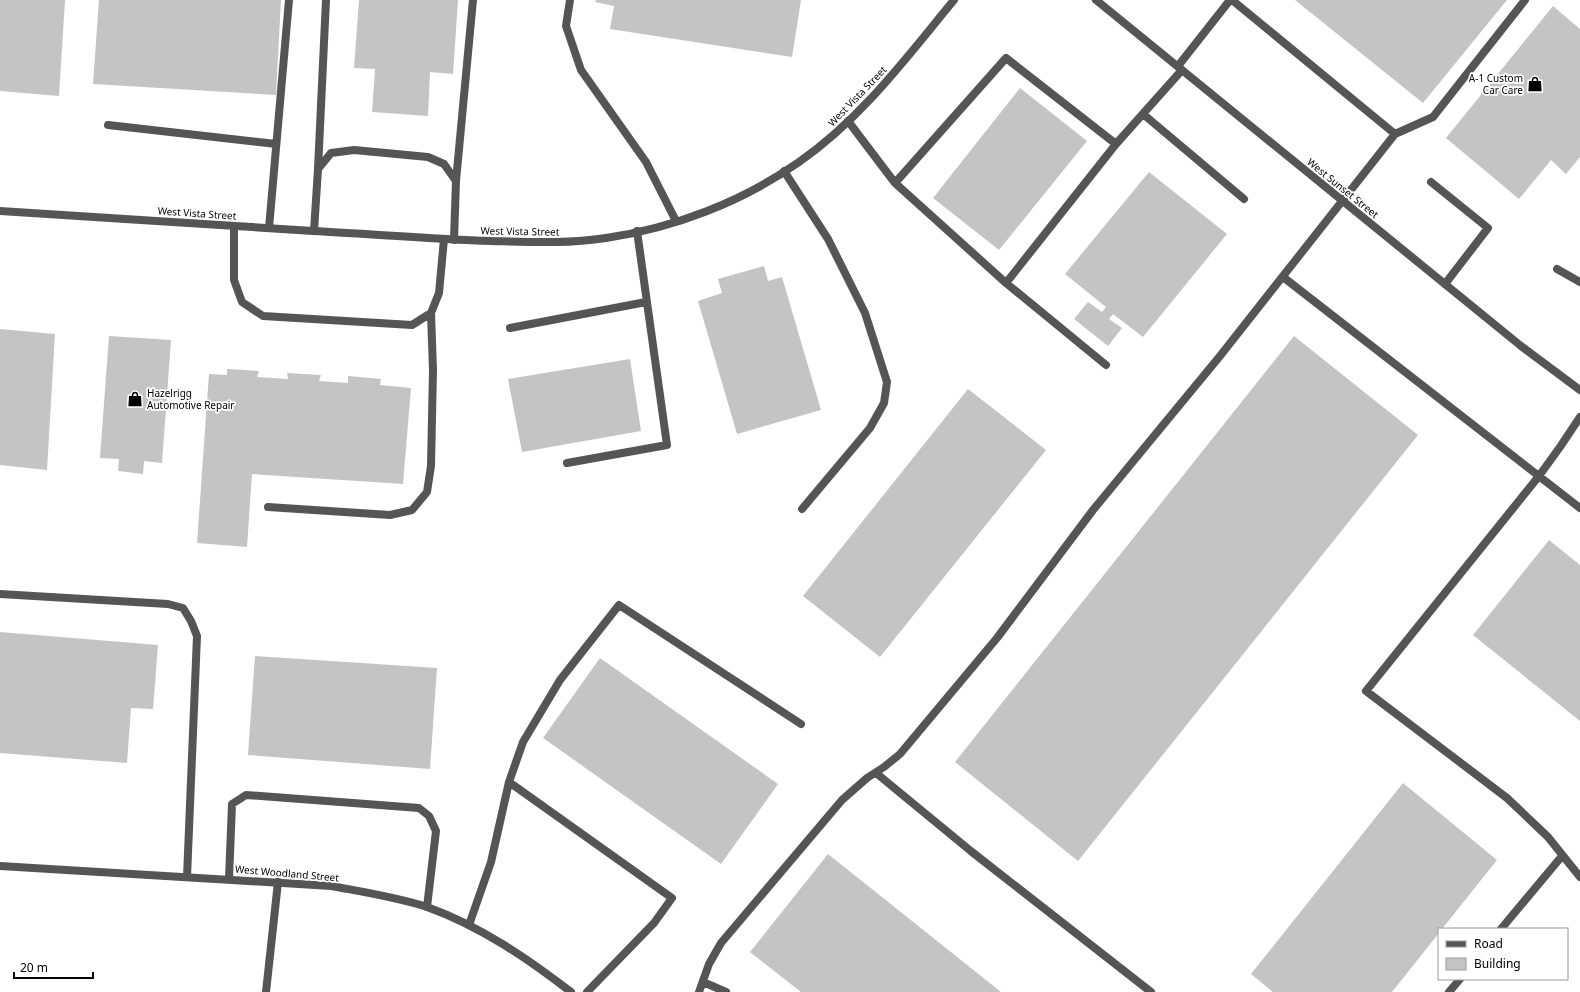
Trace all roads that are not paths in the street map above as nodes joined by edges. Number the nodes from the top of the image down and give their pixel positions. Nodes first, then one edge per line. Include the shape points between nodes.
1 (289, 0) edge
2 (326, 0) edge
3 (473, 0) edge
4 (570, 0) edge
5 (954, 0) edge
6 (1096, 0) edge
7 (1231, 0) edge
8 (1525, 0) edge
9 (1180, 68) junction
10 (1143, 114) junction
11 (848, 121) junction
12 (108, 126) dead end
13 (1395, 134) junction
14 (276, 144) junction
15 (1116, 144) junction
16 (318, 169) junction
17 (784, 171) junction
18 (456, 181) junction
19 (1432, 182) dead end
20 (895, 183) junction
21 (1244, 199) dead end
22 (1343, 201) junction
23 (0, 211) edge
24 (676, 222) junction
25 (234, 226) junction
26 (269, 228) junction
27 (314, 231) junction
28 (637, 232) junction
29 (444, 239) junction
30 (454, 240) junction
31 (1557, 269) dead end
32 (1283, 277) junction
33 (1580, 282) edge
34 (1006, 283) junction
35 (1445, 284) junction
36 (646, 302) junction
37 (430, 313) junction
38 (510, 328) dead end
39 (1106, 365) dead end
40 (1580, 390) edge
41 (1580, 417) edge
42 (568, 463) dead end
43 (1539, 476) junction
44 (268, 508) dead end
45 (802, 508) dead end
46 (1580, 508) edge
47 (0, 594) edge
48 (801, 724) dead end
49 (876, 773) junction
50 (509, 782) junction
51 (1562, 856) junction
52 (0, 866) edge
53 (187, 877) junction
54 (1580, 877) edge
55 (229, 879) junction
56 (278, 882) junction
57 (426, 907) junction
58 (469, 925) junction
59 (1502, 928) edge
60 (1459, 980) edge
61 (703, 982) junction
62 (266, 992) edge
63 (571, 992) edge
64 (587, 992) edge
65 (699, 992) edge
66 (726, 992) edge
67 (1151, 992) edge
68 (1449, 992) edge

1 - 14 street
2 - 16 street
3 - 18 street
4 - 24 street via 566,26 581,70 646,162
5 - 11 street, West Vista Street via 885,84
6 - 9 street, West Sunset Street
7 - 9 street
7 - 13 street
8 - 13 street via 1433,117
9 - 10 street
9 - 22 street, West Sunset Street
10 - 15 street
10 - 21 street
11 - 17 street, West Vista Street via 799,162
11 - 20 street
12 - 14 street
13 - 22 street
14 - 26 street
15 - 20 street via 1006,58
15 - 34 street
16 - 18 street via 331,153 354,150 428,157 444,164
16 - 27 street
17 - 24 street, West Vista Street via 724,204
17 - 45 street via 828,239 865,313 887,382 884,403 870,428
18 - 30 street
19 - 35 street via 1488,228
20 - 34 street
22 - 32 street
22 - 35 street, West Sunset Street
23 - 25 street, West Vista Street
24 - 28 street, West Vista Street
25 - 26 street, West Vista Street
25 - 37 street via 234,280 242,302 263,316 412,325
26 - 27 street, West Vista Street
27 - 29 street, West Vista Street
28 - 30 street, West Vista Street via 565,242
28 - 36 street
29 - 30 street, West Vista Street
29 - 37 street via 439,292
31 - 33 street
32 - 43 street
32 - 49 street via 1093,510 997,638 900,754
34 - 39 street
35 - 40 street, West Sunset Street
36 - 38 street
36 - 42 street via 666,445
37 - 44 street via 433,370 431,466 427,492 412,510 390,515
41 - 43 street
43 - 46 street
43 - 51 street via 1366,691 1507,798 1548,837
47 - 53 street via 168,604 183,608 192,620 197,636
48 - 50 street via 619,605 560,680 523,742
49 - 61 street via 842,800 721,943 709,964
49 - 67 street
50 - 58 street via 491,862
50 - 64 street via 672,898 654,923
51 - 54 street
51 - 59 street
52 - 53 street, West Woodland Street
53 - 55 street, West Woodland Street
55 - 56 street, West Woodland Street
55 - 57 street via 232,804 246,795 419,808 429,816 436,831
56 - 57 street, West Woodland Street via 331,886
56 - 62 street
57 - 58 street, West Woodland Street
58 - 63 street, West Woodland Street via 514,950
60 - 68 street
61 - 65 street
61 - 66 street

